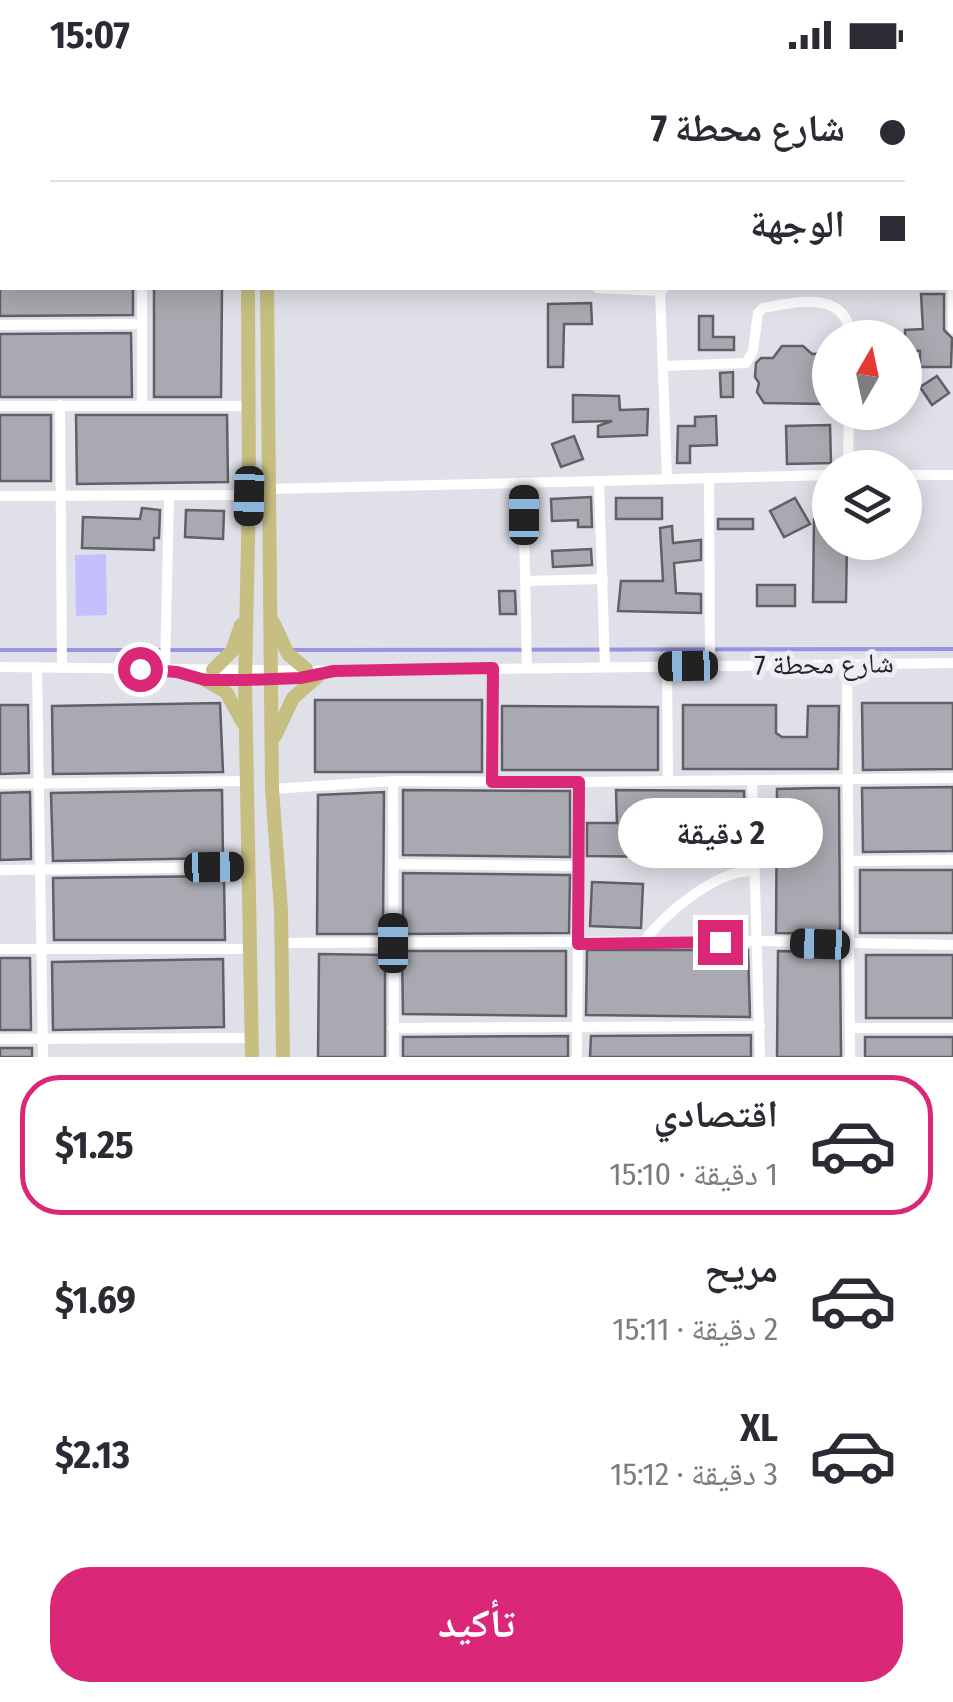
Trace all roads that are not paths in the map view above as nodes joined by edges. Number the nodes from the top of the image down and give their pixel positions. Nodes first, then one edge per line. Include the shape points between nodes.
1 (142, 290) edge
2 (248, 290) edge
3 (267, 290) edge
4 (662, 290) edge
5 (952, 290) edge
6 (848, 320) edge
7 (142, 324) junction
8 (0, 325) edge
9 (953, 328) edge
10 (662, 366) junction
11 (60, 405) junction
12 (142, 405) junction
13 (0, 406) edge
14 (249, 406) junction
15 (812, 475) edge
16 (922, 475) edge
17 (953, 475) edge
18 (709, 478) junction
19 (666, 479) junction
20 (599, 481) junction
21 (524, 482) junction
22 (269, 490) junction
23 (0, 496) edge
24 (61, 496) junction
25 (169, 496) junction
26 (249, 496) junction
27 (603, 578) junction
28 (525, 581) junction
29 (246, 605) junction
30 (268, 607) junction
31 (953, 662) edge
32 (847, 664) junction
33 (666, 666) junction
34 (710, 666) junction
35 (0, 667) edge
36 (37, 667) junction
37 (606, 667) junction
38 (62, 668) junction
39 (493, 668) junction
40 (526, 668) junction
41 (171, 671) junction
42 (312, 672) junction
43 (270, 674) junction
44 (209, 675) junction
45 (245, 675) junction
46 (247, 732) junction
47 (271, 746) junction
48 (848, 777) junction
49 (953, 778) edge
50 (392, 780) junction
51 (668, 780) junction
52 (247, 781) junction
53 (752, 781) junction
54 (492, 782) junction
55 (579, 782) junction
56 (0, 784) edge
57 (38, 784) junction
58 (272, 789) junction
59 (953, 860) edge
60 (849, 861) junction
61 (393, 864) junction
62 (578, 866) junction
63 (249, 867) junction
64 (0, 870) edge
65 (40, 870) junction
66 (752, 870) junction
67 (758, 941) junction
68 (283, 943) junction
69 (393, 943) junction
70 (578, 944) junction
71 (642, 944) junction
72 (850, 945) junction
73 (953, 945) edge
74 (41, 948) junction
75 (251, 948) junction
76 (0, 949) edge
77 (760, 1026) junction
78 (393, 1028) junction
79 (850, 1028) junction
80 (953, 1028) edge
81 (577, 1029) junction
82 (252, 1038) junction
83 (0, 1039) edge
84 (43, 1040) junction
85 (43, 1057) edge
86 (252, 1057) edge
87 (283, 1057) edge
88 (394, 1057) edge
89 (577, 1057) edge
90 (760, 1057) edge
91 (850, 1057) edge

1 - 7 street
2 - 14 main road
3 - 22 main road
4 - 10 street
5 - 9 street
6 - 10 street via 822,302 763,308 746,363
7 - 8 street
7 - 12 street
10 - 19 street
11 - 12 street
11 - 13 street
11 - 24 street
12 - 14 street
14 - 26 main road
15 - 18 street
16 - 17 street
18 - 19 street
18 - 34 street
19 - 20 street
20 - 21 street
20 - 27 street
21 - 22 street
21 - 28 street
22 - 30 main road
23 - 24 street
24 - 25 street
24 - 38 street
25 - 26 street
25 - 41 street
26 - 29 main road
27 - 28 street
27 - 37 street
28 - 40 street
29 - 44 main road via 236,643
29 - 45 main road
30 - 42 main road via 284,648
30 - 43 main road
31 - 32 street, شارع محطة 7
32 - 34 street, شارع محطة 7
32 - 48 street
33 - 34 street, شارع محطة 7
33 - 37 street, شارع محطة 7
33 - 51 street
35 - 36 street, شارع محطة 7
36 - 38 street, شارع محطة 7
36 - 57 street
37 - 40 street, شارع محطة 7
38 - 41 street, شارع محطة 7
39 - 40 street, شارع محطة 7
39 - 42 street, شارع محطة 7
39 - 54 street
41 - 44 street, شارع محطة 7
42 - 43 street, شارع محطة 7
42 - 47 main road
43 - 45 street, شارع محطة 7
43 - 47 main road
44 - 45 street, شارع محطة 7
44 - 46 main road
45 - 46 main road
46 - 52 main road
47 - 58 main road
48 - 49 street
48 - 53 street
48 - 60 street
50 - 54 street
50 - 58 street
50 - 61 street
51 - 53 street
51 - 55 street
52 - 57 street
52 - 63 main road
53 - 66 street
54 - 55 street
55 - 62 street
56 - 57 street
57 - 65 street
58 - 68 main road
59 - 60 street
60 - 72 street
61 - 62 street
61 - 69 street
62 - 70 street
63 - 65 street
63 - 75 main road
64 - 65 street
65 - 74 street
66 - 67 street
66 - 71 street via 730,873 677,907
67 - 71 street
67 - 72 street
67 - 77 street
68 - 69 street
68 - 87 main road
69 - 70 street
69 - 78 street
70 - 71 street
70 - 81 street
72 - 73 street
72 - 79 street
74 - 75 street
74 - 76 street
74 - 84 street
75 - 82 main road
77 - 81 street
77 - 90 street
78 - 81 street
78 - 88 street
79 - 80 street
79 - 91 street
81 - 89 street
82 - 84 street
82 - 86 main road
83 - 84 street
84 - 85 street

